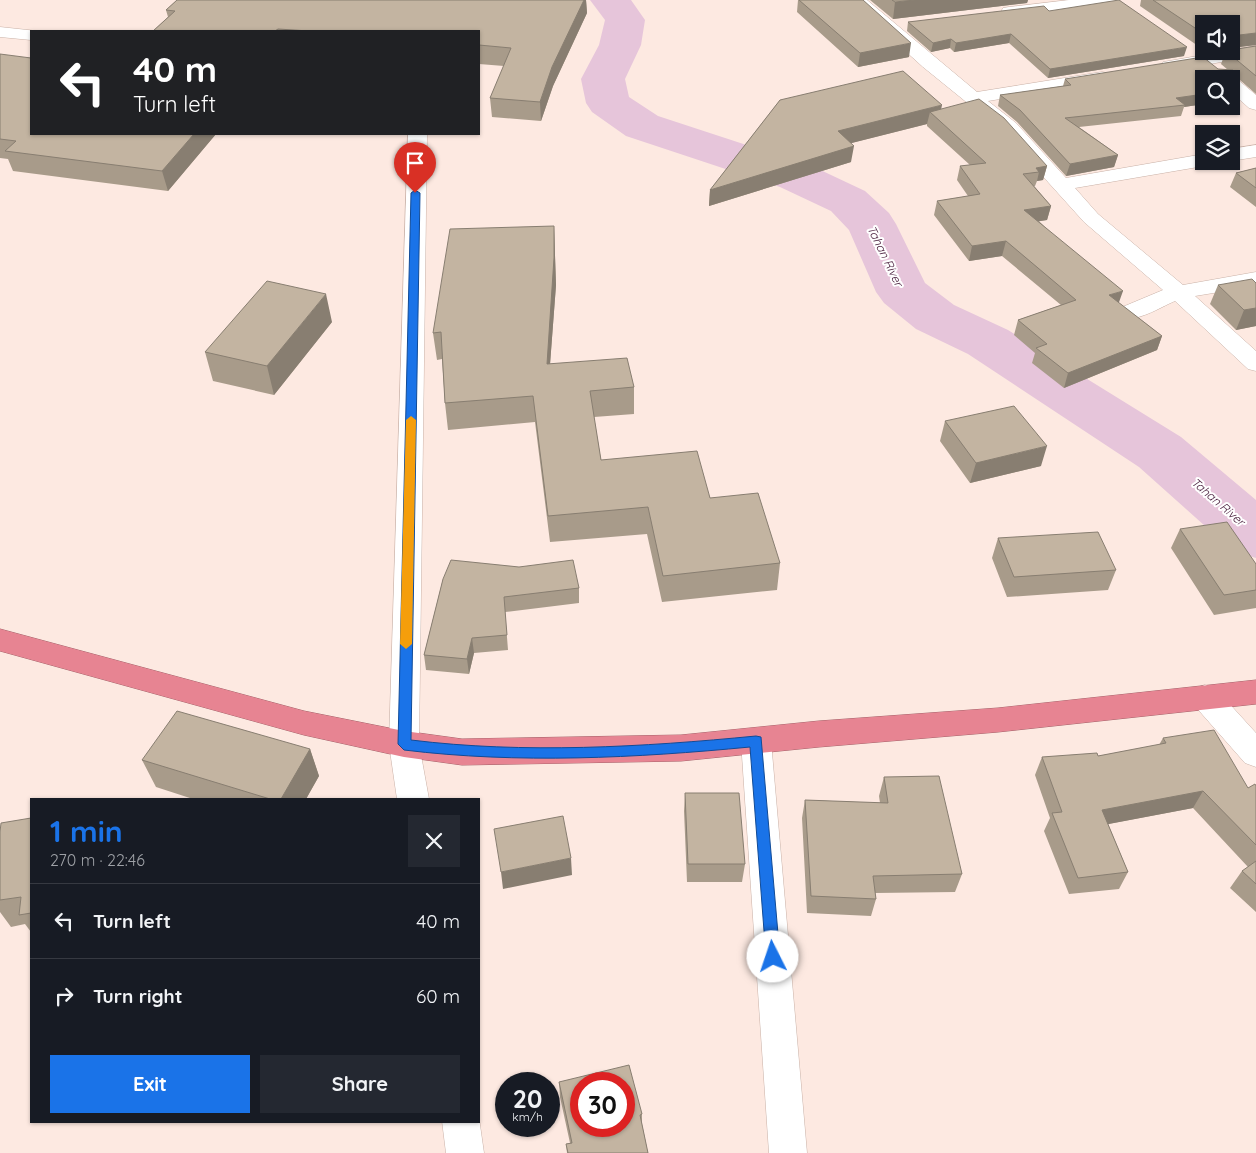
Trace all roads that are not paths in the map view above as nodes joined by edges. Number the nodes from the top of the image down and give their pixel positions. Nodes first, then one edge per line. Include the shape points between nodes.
1 (857, 0) edge
2 (1118, 2) edge
3 (994, 14) edge
4 (906, 24) dead end
5 (887, 27) junction
6 (0, 32) edge
7 (30, 35) edge
8 (1187, 46) edge
9 (1256, 51) edge
10 (1195, 53) edge
11 (1240, 54) edge
12 (1204, 60) joint
13 (1156, 68) edge
14 (1216, 70) edge
15 (1117, 74) edge
16 (1240, 91) edge
17 (973, 98) junction
18 (1256, 104) edge
19 (417, 135) edge
20 (1256, 151) edge
21 (1240, 154) edge
22 (1195, 162) edge
23 (1062, 185) junction
24 (1256, 279) edge
25 (1178, 292) junction
26 (1128, 313) edge
27 (1256, 364) edge
28 (0, 640) edge
29 (1256, 692) edge
30 (1205, 697) junction
31 (756, 741) junction
32 (404, 744) junction
33 (1256, 754) edge
34 (412, 798) edge
35 (461, 1123) edge
36 (466, 1153) edge
37 (788, 1153) edge

1 - 5 street
2 - 3 street
4 - 5 street
5 - 17 street
6 - 7 street
8 - 10 street
9 - 11 street
12 - 13 street
12 - 14 street
15 - 17 street
16 - 18 street
17 - 23 street via 1008,127
19 - 32 street
20 - 21 street
22 - 23 street
23 - 25 street via 1091,218
24 - 25 street
25 - 26 street
25 - 27 street
28 - 32 highway via 304,724
29 - 30 highway
30 - 31 highway via 998,720
30 - 33 street
31 - 32 highway via 681,748 531,752 462,752
31 - 37 street
32 - 34 street
35 - 36 street

